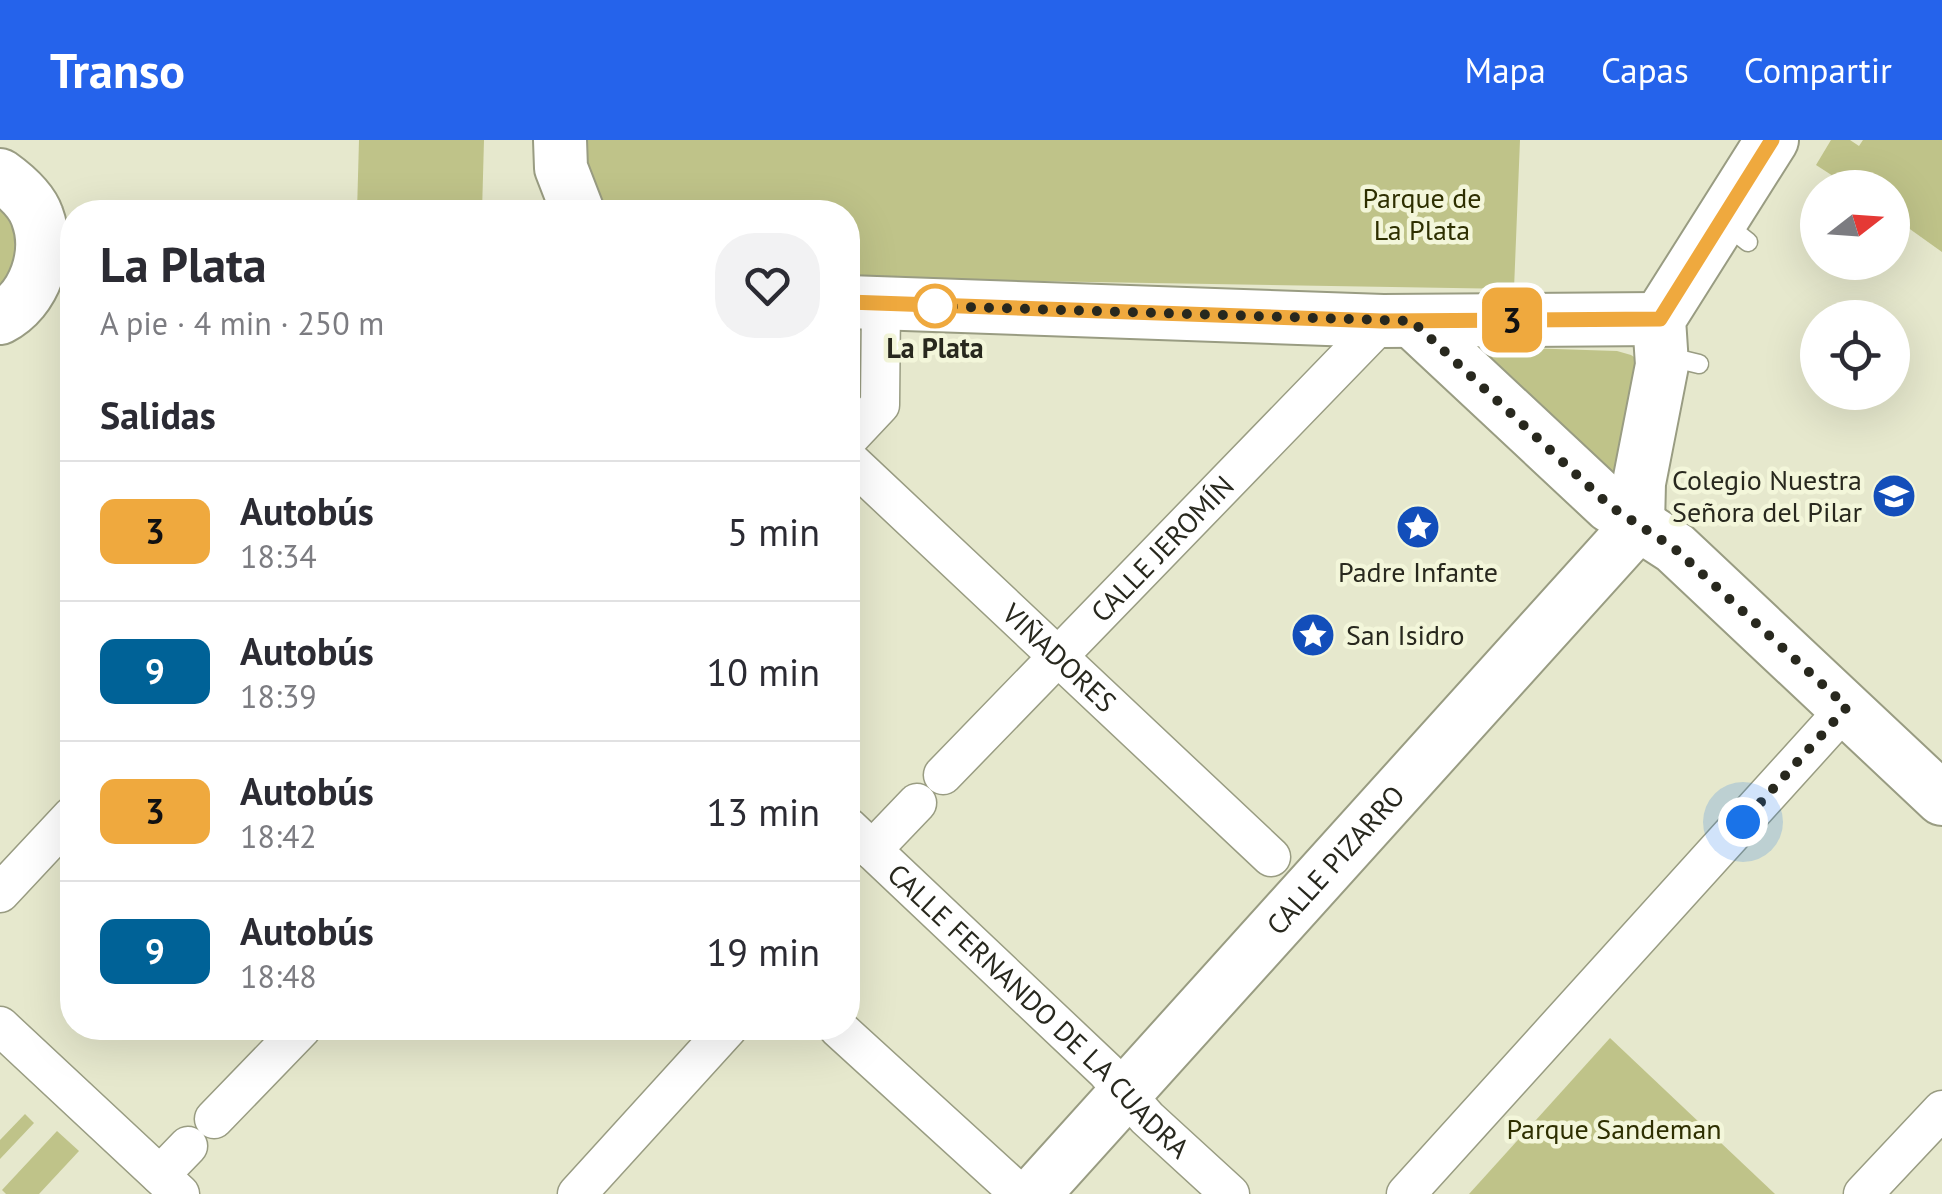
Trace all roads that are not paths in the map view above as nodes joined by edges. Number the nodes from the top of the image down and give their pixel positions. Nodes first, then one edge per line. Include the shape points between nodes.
1 (560, 140) edge
2 (1772, 140) edge
3 (0, 175) edge
4 (574, 200) edge
5 (55, 229) edge
6 (60, 299) edge
7 (864, 303) edge
8 (11, 310) edge
9 (1398, 321) junction
10 (1673, 346) junction
11 (860, 426) edge
12 (860, 470) edge
13 (1638, 525) junction
14 (1058, 657) junction
15 (1847, 707) junction
16 (943, 776) dead end
17 (1942, 799) edge
18 (917, 803) dead end
19 (60, 829) edge
20 (860, 838) edge
21 (1271, 856) dead end
22 (0, 893) edge
23 (0, 1026) edge
24 (290, 1040) edge
25 (717, 1040) edge
26 (851, 1040) edge
27 (1127, 1093) junction
28 (1942, 1110) edge
29 (214, 1119) dead end
30 (188, 1146) dead end
31 (170, 1184) edge
32 (577, 1194) edge
33 (1020, 1194) edge
34 (1034, 1194) edge
35 (1230, 1194) edge
36 (1406, 1194) edge
37 (1862, 1194) edge

1 - 4 main road
2 - 10 main road via 1734,231
3 - 5 main road
5 - 8 main road via 40,242 34,283
6 - 8 main road
7 - 9 main road
7 - 11 street via 880,405
9 - 10 main road
9 - 13 main road
9 - 14 street, CALLE JEROMÍN
10 - 13 main road via 1662,366 1639,483
12 - 14 street, VIÑADORES
13 - 15 main road via 1674,548
13 - 27 main road, CALLE PIZARRO
14 - 16 street, CALLE JEROMÍN
14 - 21 street, VIÑADORES
15 - 17 main road
15 - 36 street
18 - 20 street
19 - 22 street
20 - 27 street, CALLE FERNANDO DE LA CUADRA
23 - 31 street
24 - 29 street
25 - 32 street
26 - 33 street
27 - 34 main road, CALLE PIZARRO
27 - 35 street, CALLE FERNANDO DE LA CUADRA
28 - 37 street
30 - 31 street

